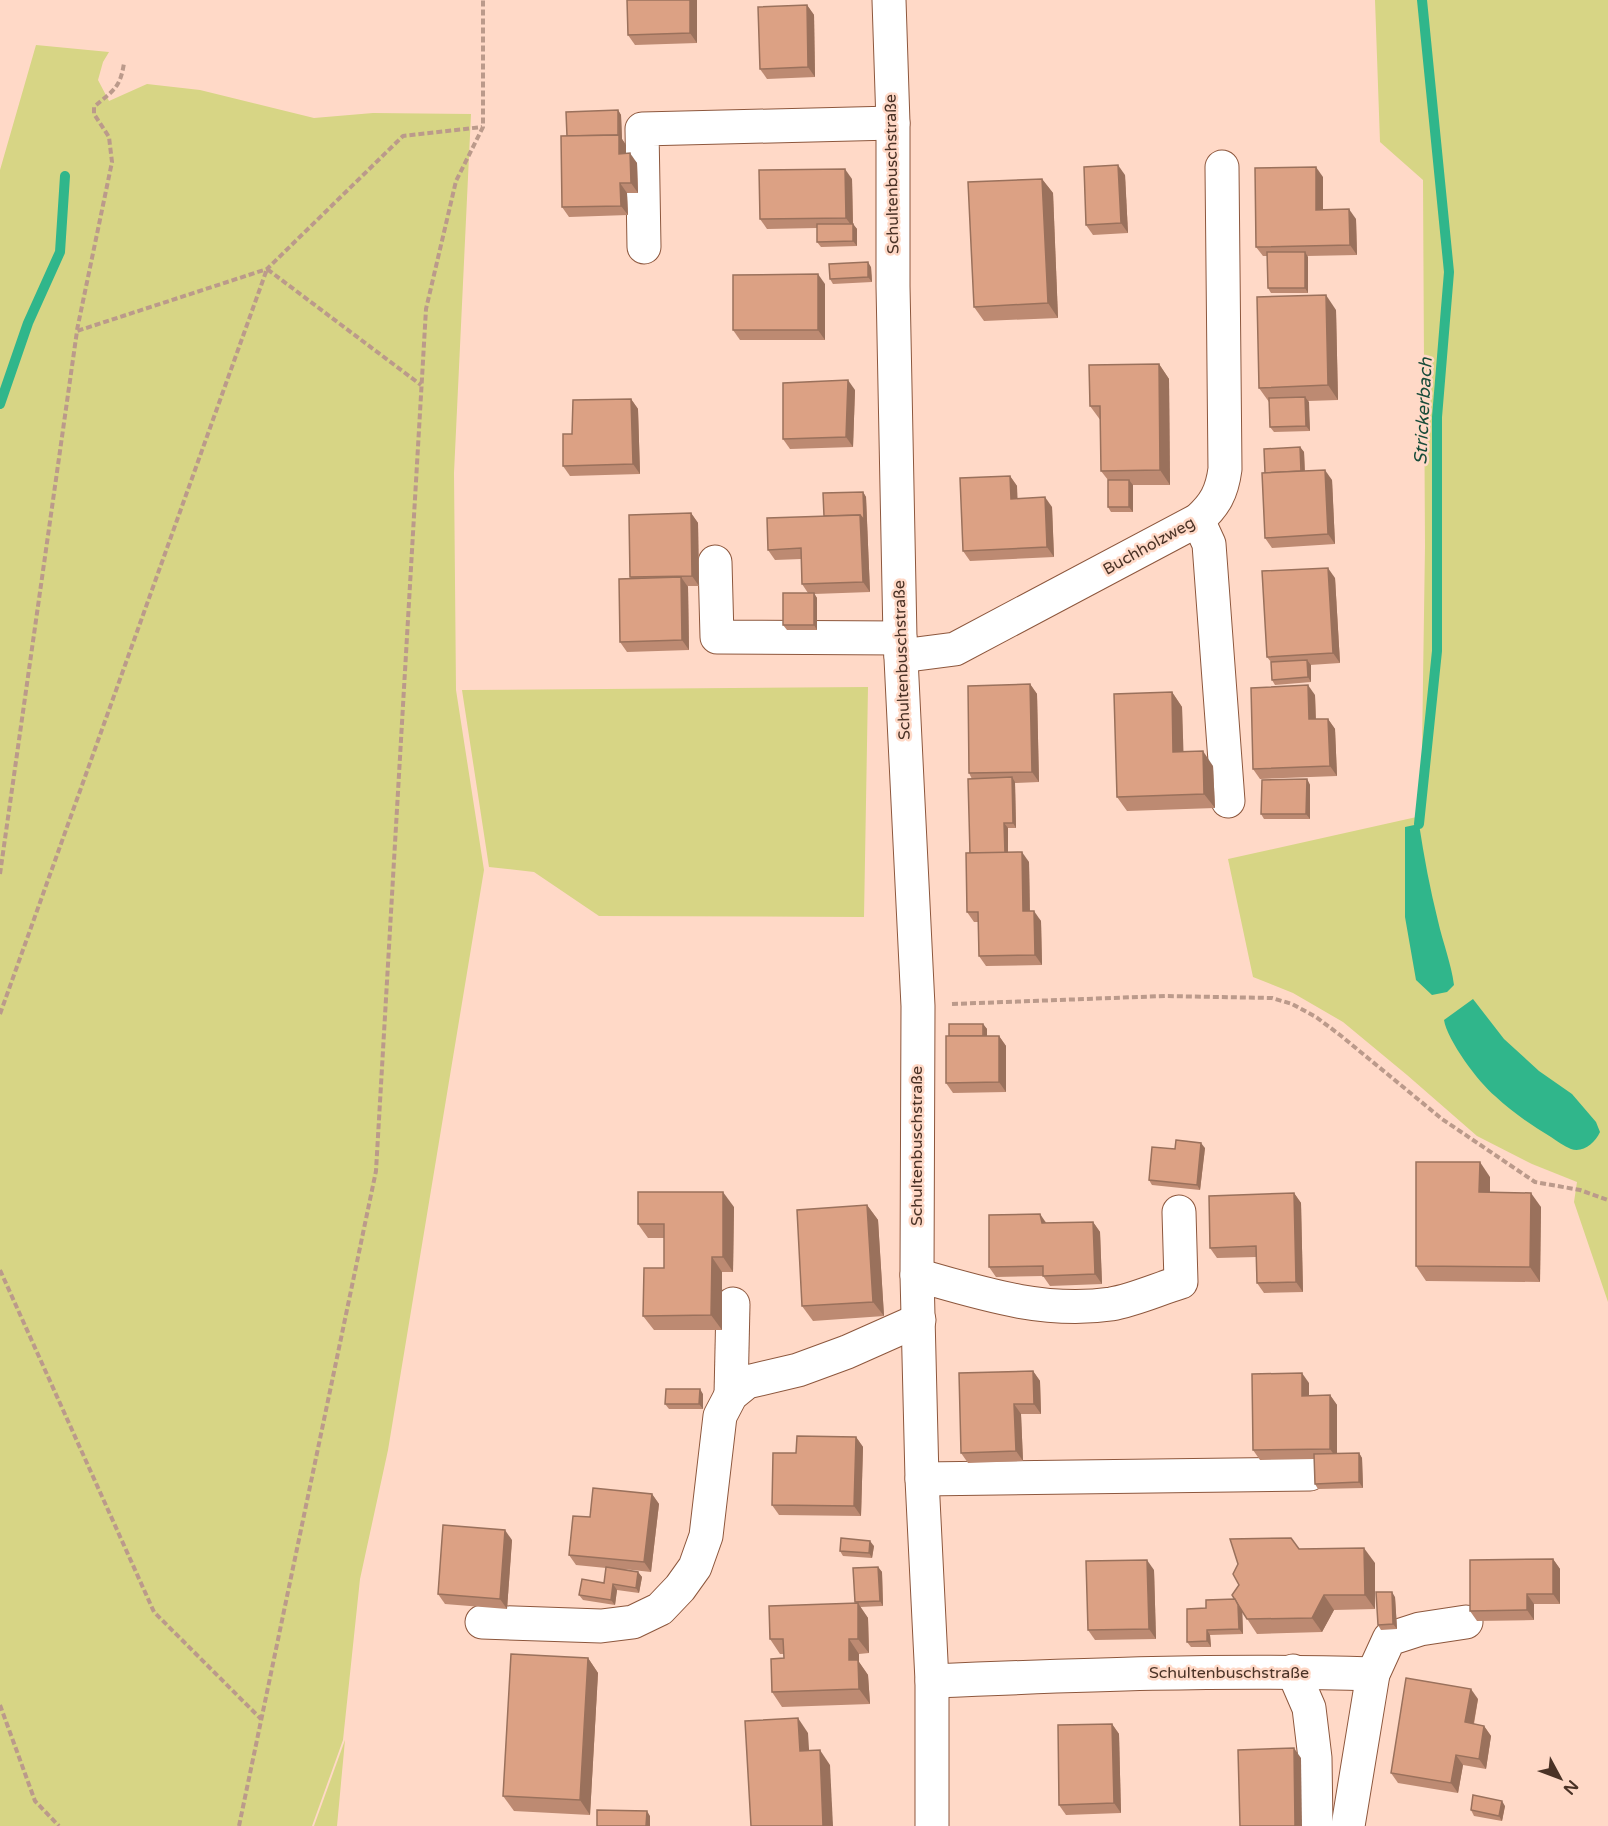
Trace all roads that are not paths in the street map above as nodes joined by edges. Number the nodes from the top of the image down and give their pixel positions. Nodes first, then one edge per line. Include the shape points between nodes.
1 (889, 0) edge
2 (893, 123) junction
3 (1222, 167) dead end
4 (644, 247) dead end
5 (1198, 520) junction
6 (715, 562) dead end
7 (901, 647) junction
8 (1228, 801) dead end
9 (1179, 1212) dead end
10 (917, 1275) junction
11 (733, 1304) dead end
12 (919, 1320) junction
13 (739, 1389) junction
14 (1310, 1474) dead end
15 (922, 1479) junction
16 (482, 1622) dead end
17 (1466, 1622) dead end
18 (1293, 1671) junction
19 (1373, 1674) junction
20 (932, 1681) junction
21 (932, 1826) edge
22 (1316, 1826) edge
23 (1348, 1826) edge

1 - 2 street, Schultenbuschstraße
2 - 4 street via 642,129
2 - 7 street, Schultenbuschstraße
3 - 5 street, Buchholzweg via 1225,469 1217,500
5 - 7 street, Buchholzweg via 955,649
5 - 8 street via 1209,544
6 - 7 street, Buchholzweg via 717,637
7 - 10 street, Schultenbuschstraße via 918,1006
9 - 10 street via 1181,1282 1112,1304 1050,1305 1005,1299
10 - 12 street, Schultenbuschstraße
11 - 13 street
12 - 13 street via 798,1370
12 - 15 street, Schultenbuschstraße
13 - 16 street via 720,1416 706,1536 695,1566 660,1609 633,1623 601,1626
14 - 15 street
15 - 20 street, Schultenbuschstraße
17 - 19 street via 1420,1629 1389,1640
18 - 19 street, Schultenbuschstraße
18 - 20 street, Schultenbuschstraße
18 - 22 street via 1309,1707
19 - 23 street
20 - 21 street, Schultenbuschstraße

